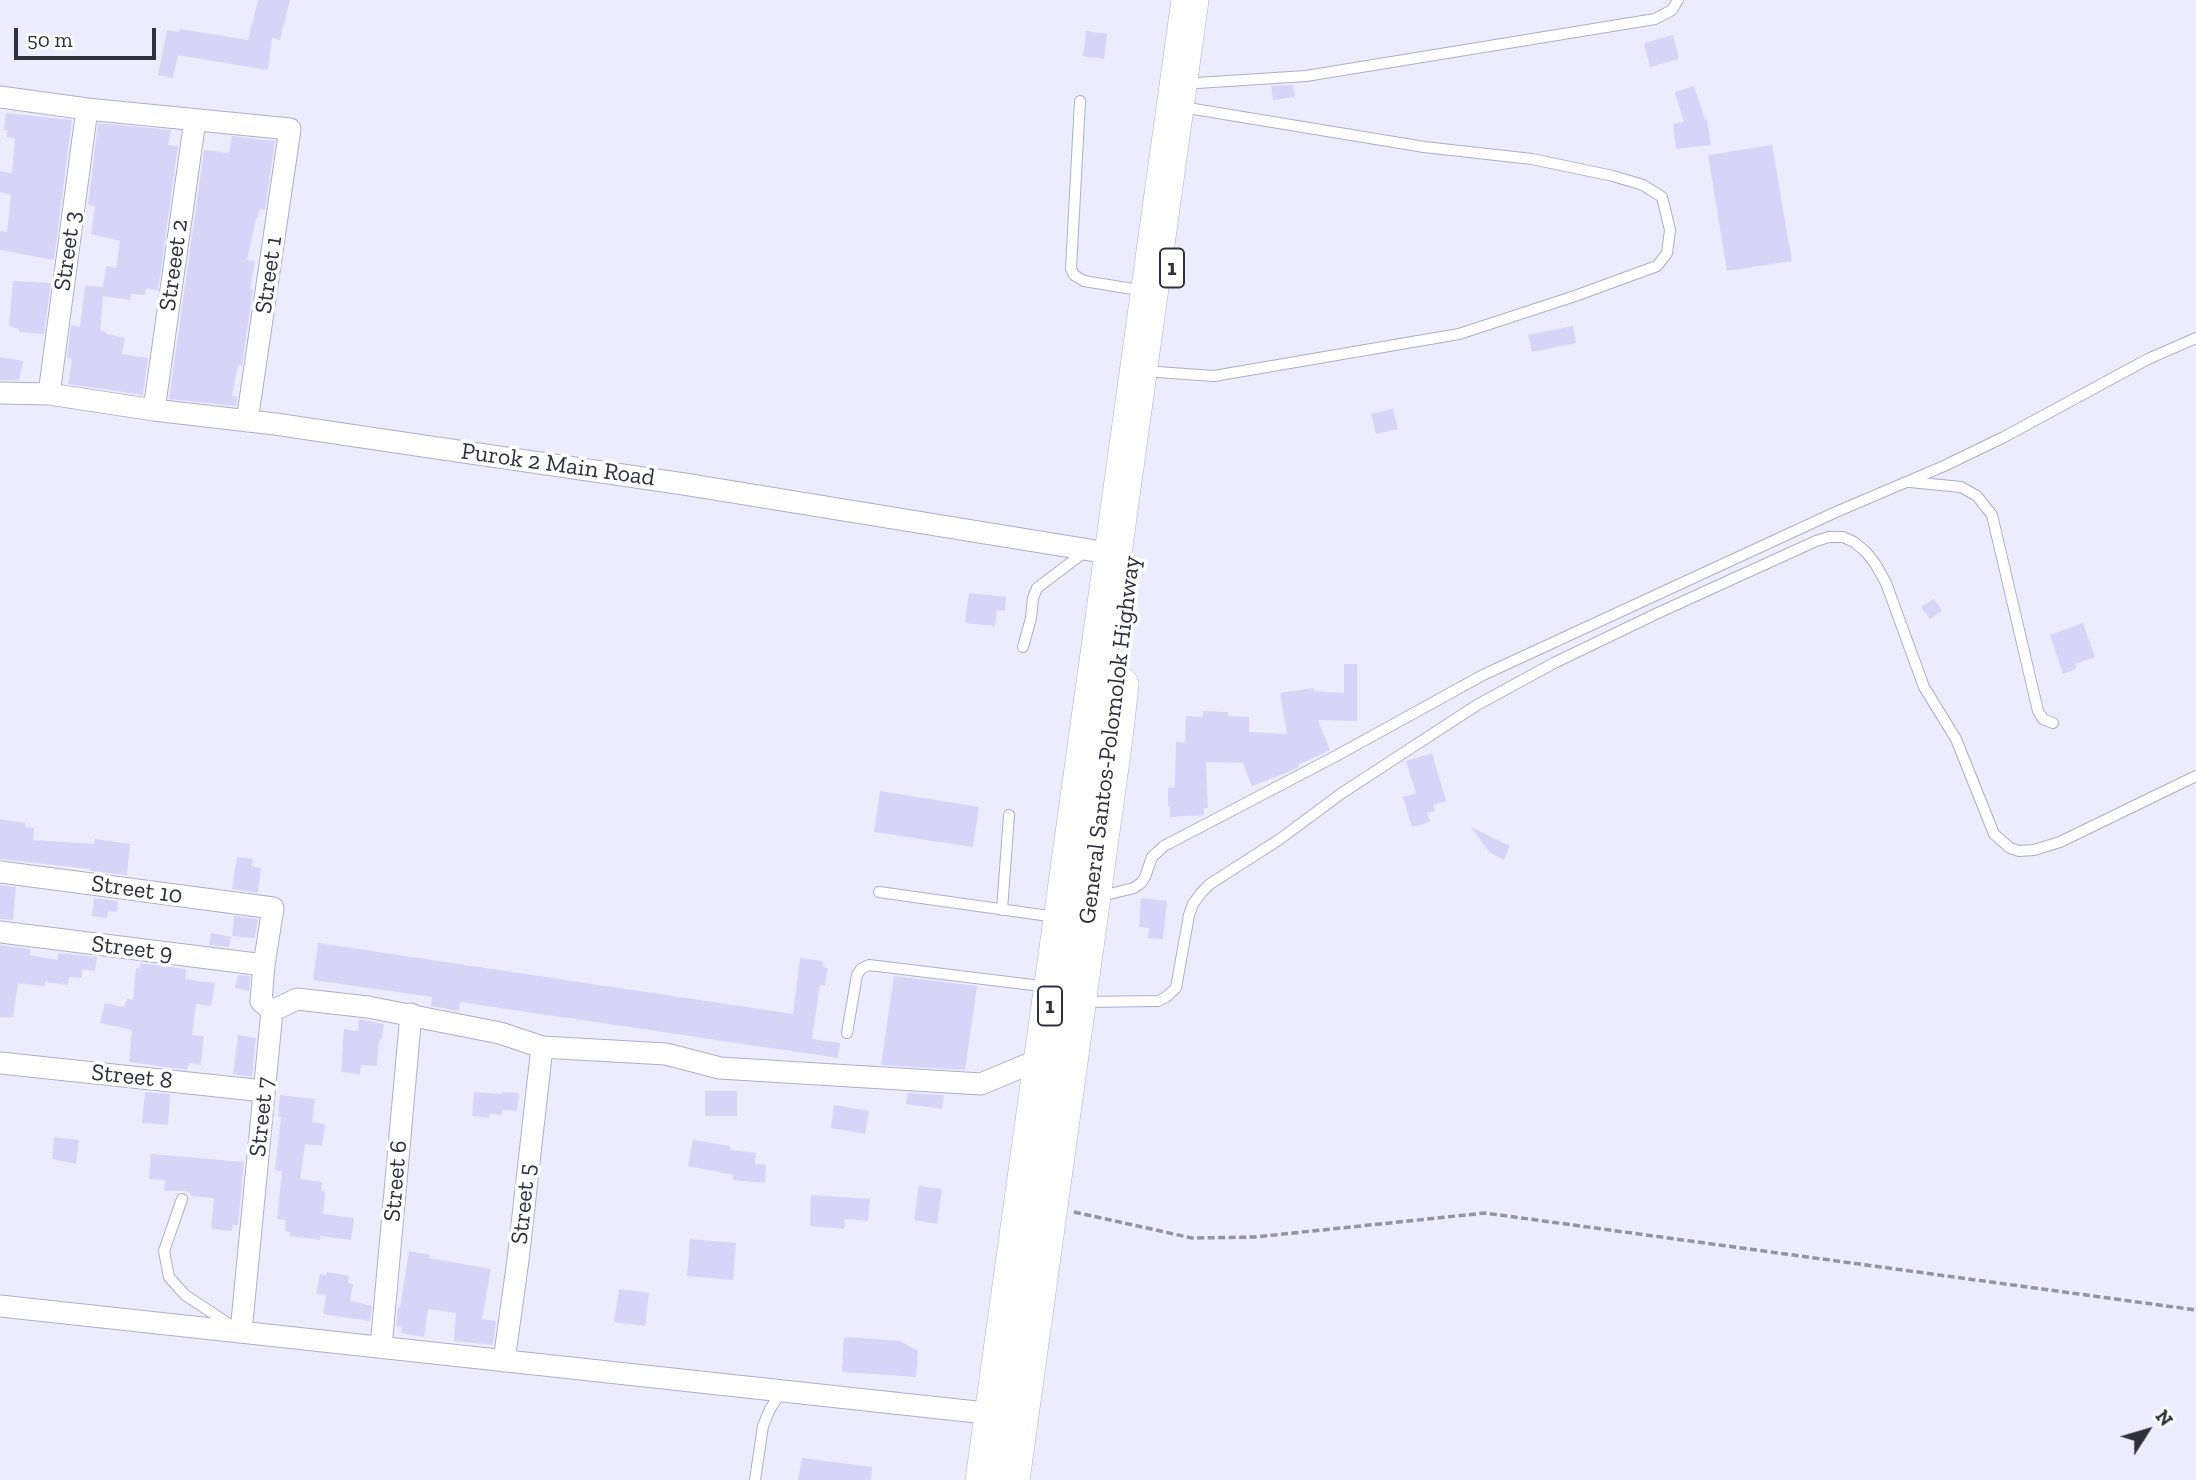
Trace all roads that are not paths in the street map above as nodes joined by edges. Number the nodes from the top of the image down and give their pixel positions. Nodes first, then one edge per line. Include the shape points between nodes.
1 (1190, 0) edge
2 (1208, 0) edge
3 (1678, 0) edge
4 (1195, 96) junction
5 (0, 97) edge
6 (1080, 101) dead end
7 (87, 109) junction
8 (195, 120) junction
9 (1149, 291) junction
10 (2196, 338) edge
11 (1157, 372) junction
12 (0, 393) edge
13 (50, 394) junction
14 (154, 410) junction
15 (247, 421) junction
16 (1907, 482) junction
17 (1101, 552) junction
18 (1023, 647) dead end
19 (2053, 723) dead end
20 (2196, 775) edge
21 (1009, 815) dead end
22 (0, 872) edge
23 (879, 892) dead end
24 (273, 908) joint
25 (1077, 908) junction
26 (1002, 910) junction
27 (0, 932) edge
28 (264, 965) junction
29 (1060, 997) junction
30 (272, 1011) junction
31 (411, 1014) dead end
32 (846, 1033) dead end
33 (542, 1047) junction
34 (1043, 1058) junction
35 (0, 1062) edge
36 (264, 1091) junction
37 (182, 1199) dead end
38 (0, 1306) edge
39 (241, 1332) junction
40 (381, 1347) junction
41 (504, 1361) junction
42 (782, 1391) junction
43 (1007, 1415) junction
44 (755, 1480) edge
45 (984, 1480) edge
46 (1011, 1480) edge

1 - 9 highway, 1
2 - 4 highway, General Santos-Polomolok Highway / 1
3 - 4 lane via 1672,10 1656,19
4 - 11 highway, General Santos-Polomolok Highway / 1
4 - 11 lane via 1424,147 1532,159 1643,185 1662,197 1670,230 1667,253 1657,266 1459,334 1214,376
5 - 7 street
6 - 9 lane via 1071,269 1084,281
7 - 8 street
7 - 13 street, Street 3
8 - 14 street, Streeet 2
8 - 15 street, Street 1 via 290,129
9 - 17 highway, 1
10 - 16 lane
11 - 25 highway, General Santos-Polomolok Highway / 1 via 1114,738
12 - 13 street, Purok 2 Main Road
13 - 14 street, Purok 2 Main Road
14 - 15 street, Purok 2 Main Road
15 - 17 street, Purok 2 Main Road via 670,482
16 - 19 lane via 1962,487 1992,515 2038,711
16 - 25 lane via 1483,675 1164,846 1134,888
17 - 18 lane via 1037,588
17 - 25 highway, 1
20 - 29 lane via 2060,842 2034,850 2010,848 1994,834 1956,739 1924,687 1881,574 1854,542 1829,537 1554,663 1476,705 1342,793 1201,893 1189,915 1176,988 1166,997
21 - 26 lane
22 - 24 street, Street 10
23 - 26 lane
24 - 28 street, Street 7
25 - 26 lane
25 - 29 highway, General Santos-Polomolok Highway / 1
27 - 28 street, Street 9
28 - 30 street, Street 7 via 261,1000
29 - 32 lane via 869,965 857,975
29 - 34 highway, 1
29 - 43 highway, General Santos-Polomolok Highway / 1 via 1048,1206
30 - 33 street via 297,999 368,1007 500,1033
30 - 36 street, Street 7
31 - 40 street, Street 6
33 - 34 street via 666,1054 720,1068 981,1084
33 - 41 street, Street 5
34 - 43 highway, 1
35 - 36 street, Street 8
36 - 39 street, Street 7
37 - 39 lane via 164,1251 169,1278 185,1295
38 - 39 street
39 - 40 street
40 - 41 street
41 - 42 street
42 - 43 street
42 - 44 lane via 762,1426
43 - 45 highway, 1
43 - 46 highway, General Santos-Polomolok Highway / 1

